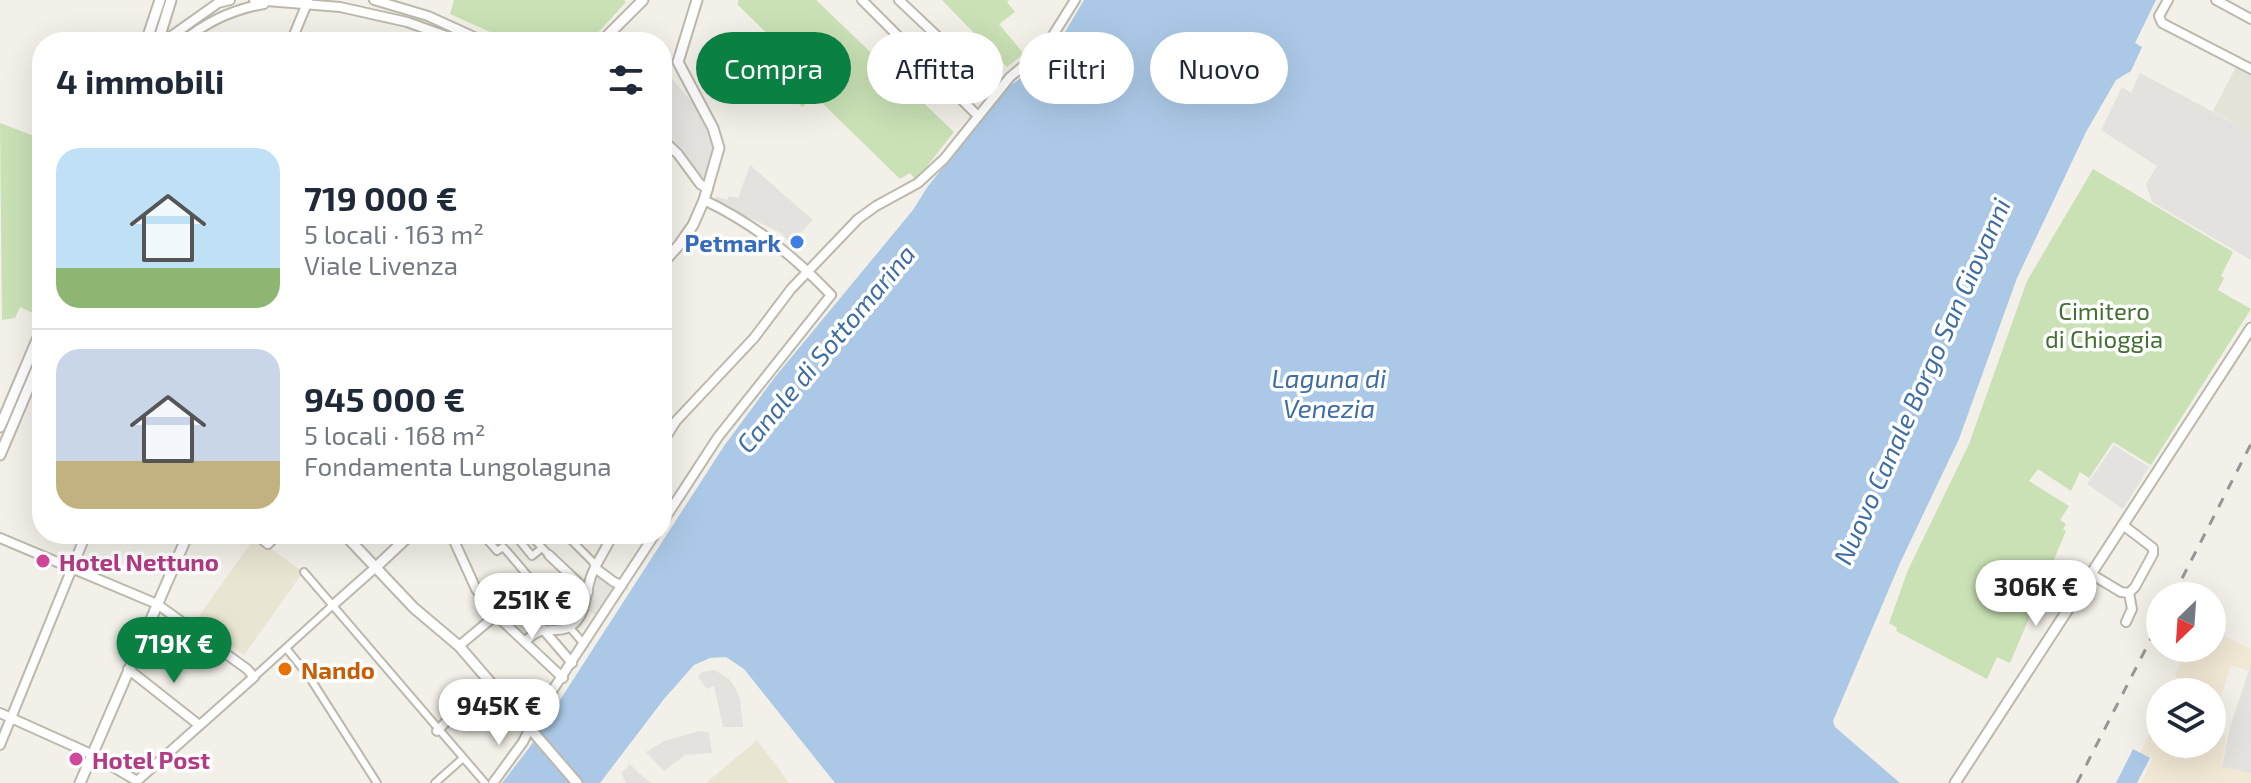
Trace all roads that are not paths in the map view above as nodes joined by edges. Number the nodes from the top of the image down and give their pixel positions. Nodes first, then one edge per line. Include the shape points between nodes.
1 (160, 0) edge
2 (171, 0) edge
3 (230, 0) edge
4 (254, 0) edge
5 (374, 0) edge
6 (636, 0) edge
7 (643, 0) edge
8 (697, 0) edge
9 (862, 0) edge
10 (899, 0) edge
11 (1075, 0) edge
12 (2168, 0) edge
13 (2216, 0) edge
14 (307, 2) edge
15 (270, 3) junction
16 (399, 4) edge
17 (628, 15) junction
18 (2251, 19) edge
19 (395, 20) junction
20 (149, 32) edge
21 (163, 32) edge
22 (175, 32) edge
23 (194, 32) edge
24 (295, 32) edge
25 (432, 32) edge
26 (463, 32) edge
27 (611, 32) edge
28 (933, 32) edge
29 (2251, 69) edge
30 (978, 116) junction
31 (672, 148) edge
32 (708, 189) junction
33 (704, 200) junction
34 (672, 253) edge
35 (807, 271) junction
36 (2251, 328) edge
37 (32, 371) edge
38 (32, 375) edge
39 (0, 427) edge
40 (672, 427) edge
41 (0, 455) edge
42 (672, 499) edge
43 (2123, 525) junction
44 (0, 538) edge
45 (82, 544) edge
46 (184, 544) edge
47 (354, 544) edge
48 (400, 544) edge
49 (456, 544) edge
50 (491, 544) edge
51 (522, 544) edge
52 (538, 544) edge
53 (575, 544) edge
54 (608, 544) edge
55 (649, 544) edge
56 (545, 551) junction
57 (376, 567) junction
58 (72, 568) junction
59 (595, 568) junction
60 (304, 572) dead end
61 (2091, 574) junction
62 (622, 585) junction
63 (588, 592) junction
64 (2129, 593) junction
65 (516, 598) dead end
66 (157, 604) junction
67 (335, 608) junction
68 (496, 615) junction
69 (2126, 622) dead end
70 (569, 627) junction
71 (543, 629) junction
72 (525, 642) junction
73 (584, 644) junction
74 (459, 646) junction
75 (286, 648) junction
76 (572, 663) junction
77 (128, 669) junction
78 (254, 677) junction
79 (563, 678) junction
80 (488, 679) junction
81 (0, 713) edge
82 (11, 718) junction
83 (199, 725) junction
84 (534, 730) junction
85 (437, 731) junction
86 (0, 745) edge
87 (91, 754) junction
88 (462, 759) junction
89 (136, 782) edge
90 (80, 783) edge
91 (377, 783) edge
92 (435, 783) edge
93 (485, 783) edge
94 (493, 783) edge
95 (577, 783) edge
96 (1955, 783) edge

1 - 20 street
2 - 21 street
3 - 22 street
4 - 15 street
5 - 16 street
6 - 17 street
7 - 17 street
8 - 32 street via 678,62 718,143
9 - 30 street
10 - 28 street
11 - 30 street via 1045,48 1010,77
12 - 29 street via 2160,20
13 - 18 street
14 - 15 street
14 - 19 street
14 - 24 street
15 - 23 street via 226,14
16 - 19 street
16 - 26 street
17 - 27 street
19 - 25 street
30 - 35 street via 918,183 858,219
31 - 32 street
32 - 33 street
33 - 34 street
33 - 35 street via 774,241
35 - 40 street
35 - 42 street via 831,295
36 - 43 street
37 - 39 street
38 - 41 street
43 - 61 street
43 - 64 street via 2153,548
44 - 58 street
45 - 58 street
46 - 66 street
47 - 57 street
48 - 57 street
49 - 68 street via 476,589
50 - 70 street via 497,551 503,547
51 - 56 street via 532,556
52 - 56 street
53 - 59 street
54 - 59 street
55 - 62 street
56 - 63 street
57 - 67 street
57 - 74 street
58 - 66 street
58 - 82 street
59 - 62 street
59 - 63 street
60 - 67 street
61 - 64 street
61 - 96 street
62 - 73 street
63 - 70 street
64 - 69 street via 2132,609
65 - 71 street
66 - 77 street
66 - 78 street
67 - 75 street
67 - 85 street
68 - 72 street
68 - 74 street
70 - 71 street
70 - 73 street
71 - 72 street
71 - 76 street
72 - 79 street
73 - 76 street
74 - 80 street
75 - 78 street
75 - 91 street
76 - 79 street
77 - 83 street
77 - 87 street
78 - 83 street
79 - 84 street
80 - 84 street
80 - 85 street
81 - 82 street
82 - 86 street
82 - 87 street
83 - 89 street
84 - 94 street
84 - 95 street
85 - 88 street
87 - 89 street
87 - 90 street
88 - 92 street
88 - 93 street

